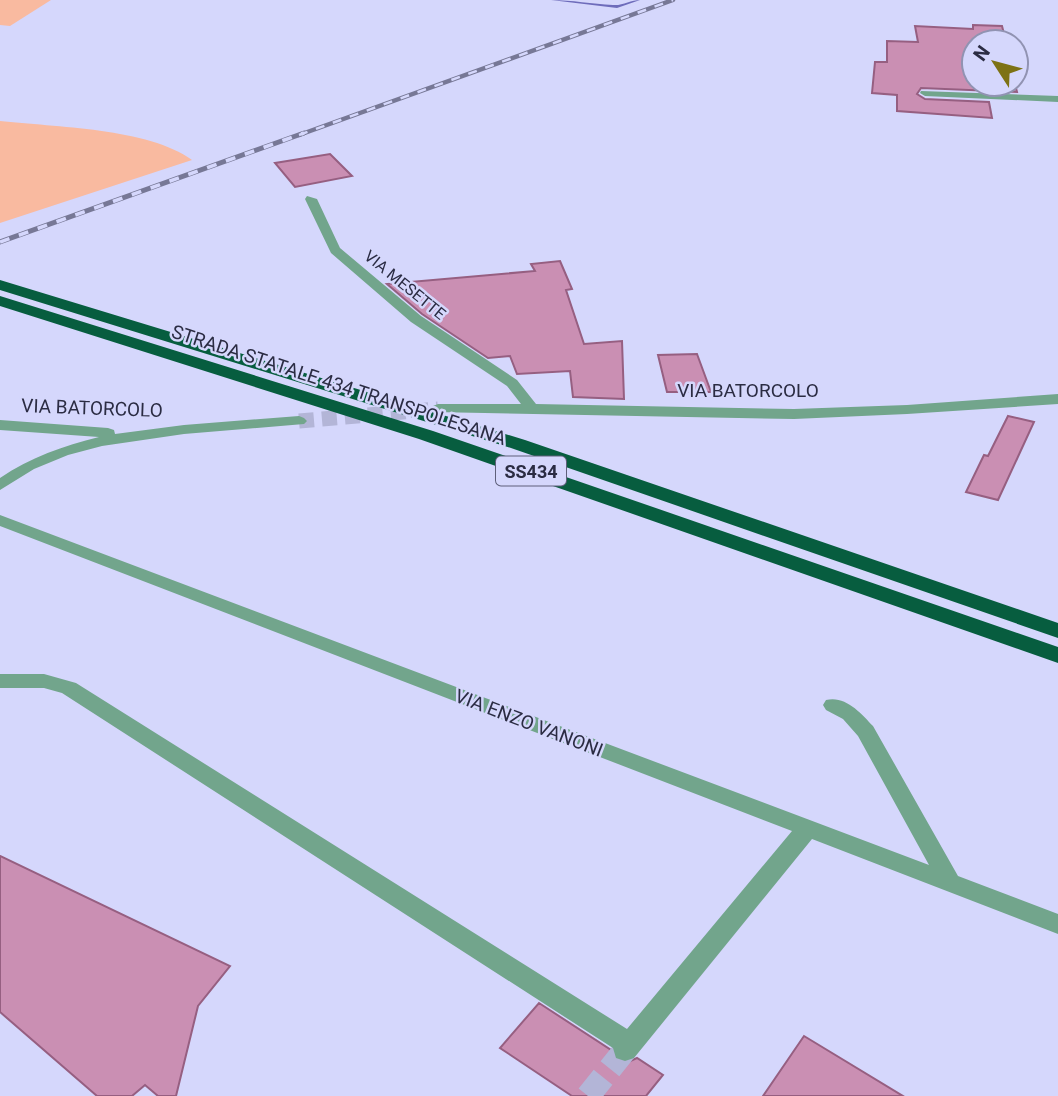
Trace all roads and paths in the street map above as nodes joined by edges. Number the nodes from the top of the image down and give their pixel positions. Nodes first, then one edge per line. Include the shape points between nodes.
1 (925, 93) dead end
2 (1058, 99) edge
3 (311, 199) dead end
4 (0, 285) edge
5 (0, 301) edge
6 (1058, 399) edge
7 (530, 407) junction
8 (438, 409) tunnel mouth
9 (299, 421) tunnel mouth
10 (0, 425) edge
11 (182, 432) junction
12 (0, 485) edge
13 (0, 520) edge
14 (1058, 629) edge
15 (1058, 655) edge
16 (0, 681) edge
17 (833, 705) dead end
18 (807, 829) junction
19 (951, 884) junction
20 (1058, 925) edge

1 - 2 street
3 - 7 street, VIA MESETTE via 335,250 416,319 512,383
4 - 14 highway, STRADA STATALE 434 TRANSPOLESANA / SS434 via 518,444 1003,614
5 - 15 highway, STRADA STATALE 434 TRANSPOLESANA / SS434 via 426,435
6 - 7 street, VIA BATORCOLO via 927,410 758,414
7 - 8 street, VIA BATORCOLO
9 - 11 street, VIA BATORCOLO
10 - 11 street, VIA BATORCOLO via 96,433
11 - 12 street, VIA BATORCOLO via 58,451 20,468
13 - 18 street, VIA ENZO VANONI
16 - 18 street via 44,681 69,688 627,1047
17 - 19 street via 866,730
18 - 19 street, VIA ENZO VANONI
19 - 20 street, VIA ENZO VANONI

